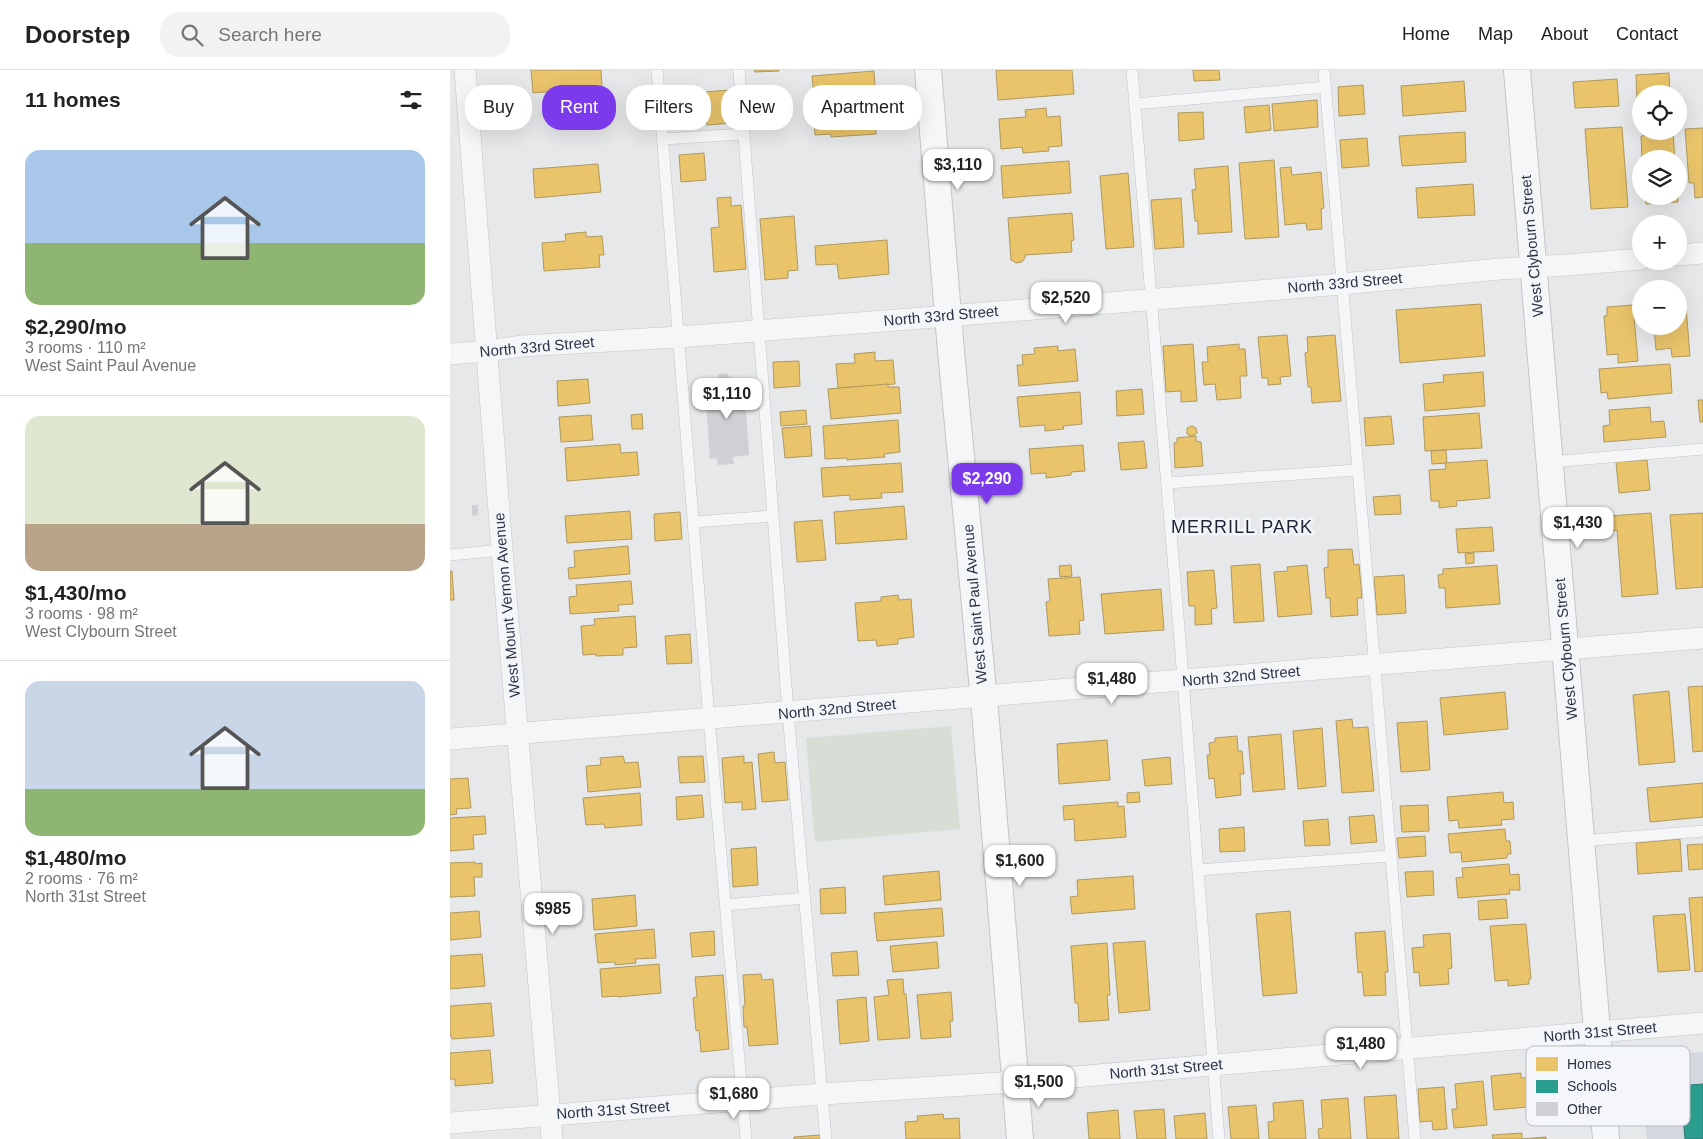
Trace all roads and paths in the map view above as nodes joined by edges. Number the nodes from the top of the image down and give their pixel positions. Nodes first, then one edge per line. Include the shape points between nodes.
1 (466, 70) edge
2 (657, 70) edge
3 (739, 70) edge
4 (928, 70) edge
5 (1132, 70) edge
6 (1324, 70) edge
7 (1520, 71) edge
8 (1326, 87) junction
9 (1135, 104) junction
10 (743, 134) junction
11 (663, 139) junction
12 (1703, 253) edge
13 (1687, 255) edge
14 (1632, 260) edge
15 (1534, 267) junction
16 (1342, 284) junction
17 (1151, 299) junction
18 (948, 316) junction
19 (759, 330) junction
20 (679, 337) junction
21 (487, 351) junction
22 (450, 354) edge
23 (1703, 449) edge
24 (1550, 462) junction
25 (1357, 470) junction
26 (1167, 483) junction
27 (773, 516) junction
28 (694, 522) junction
29 (502, 550) junction
30 (450, 555) edge
31 (1703, 638) edge
32 (1566, 650) junction
33 (1374, 666) junction
34 (1183, 681) junction
35 (984, 697) junction
36 (788, 712) junction
37 (709, 719) junction
38 (518, 733) junction
39 (450, 739) edge
40 (1703, 831) edge
41 (1581, 841) junction
42 (1390, 856) junction
43 (1198, 870) junction
44 (805, 898) junction
45 (726, 905) junction
46 (1703, 1023) edge
47 (1597, 1032) junction
48 (1598, 1046) edge
49 (1407, 1048) junction
50 (1213, 1065) junction
51 (1016, 1082) junction
52 (822, 1094) junction
53 (743, 1101) junction
54 (550, 1115) junction
55 (450, 1123) edge
56 (1605, 1126) edge
57 (552, 1139) edge
58 (746, 1139) edge
59 (826, 1139) edge
60 (1020, 1139) edge
61 (1219, 1139) edge
62 (1415, 1139) edge
63 (1606, 1139) edge

1 - 21 street, West Mount Vernon Avenue
2 - 11 lane
3 - 10 lane
4 - 18 street, West Saint Paul Avenue
5 - 9 lane
6 - 8 lane
7 - 15 street, West Clybourn Street
8 - 9 lane
8 - 16 lane
9 - 17 lane
10 - 11 lane
10 - 19 lane
11 - 20 lane
12 - 13 street
14 - 15 street, North 33rd Street
15 - 16 street, North 33rd Street
15 - 24 street, West Clybourn Street
16 - 17 street, North 33rd Street
16 - 25 lane
17 - 18 street, North 33rd Street
17 - 26 lane
18 - 19 street, North 33rd Street
18 - 35 street, West Saint Paul Avenue
19 - 20 street, North 33rd Street
19 - 27 lane
20 - 21 street, North 33rd Street
20 - 28 lane
21 - 22 street, North 33rd Street
21 - 29 street, West Mount Vernon Avenue
23 - 24 lane
24 - 32 street, West Clybourn Street
25 - 26 lane
25 - 33 lane
26 - 34 lane
27 - 28 lane
27 - 36 lane
28 - 37 lane
29 - 30 lane
29 - 38 street, West Mount Vernon Avenue
31 - 32 street, North 32nd Street
32 - 33 street, North 32nd Street
32 - 41 street, West Clybourn Street
33 - 34 street, North 32nd Street
33 - 42 lane
34 - 35 street, North 32nd Street
34 - 43 lane
35 - 36 street, North 32nd Street
35 - 51 street, West Saint Paul Avenue
36 - 37 street, North 32nd Street
36 - 44 lane
37 - 38 street, North 32nd Street
37 - 45 lane
38 - 39 street, North 32nd Street
38 - 54 street, West Mount Vernon Avenue
40 - 41 lane
41 - 47 street, West Clybourn Street
42 - 43 lane
42 - 49 lane
43 - 50 lane
44 - 45 lane
44 - 52 lane
45 - 53 lane
46 - 47 street, North 31st Street
47 - 48 street, West Clybourn Street
47 - 49 street, North 31st Street
49 - 50 street, North 31st Street
49 - 62 lane
50 - 51 street, North 31st Street
50 - 61 lane
51 - 52 street, North 31st Street
51 - 60 street, West Saint Paul Avenue
52 - 53 street, North 31st Street
52 - 59 lane
53 - 54 street, North 31st Street
53 - 58 lane
54 - 55 street, North 31st Street
54 - 57 street, West Mount Vernon Avenue
56 - 63 street, West Clybourn Street

